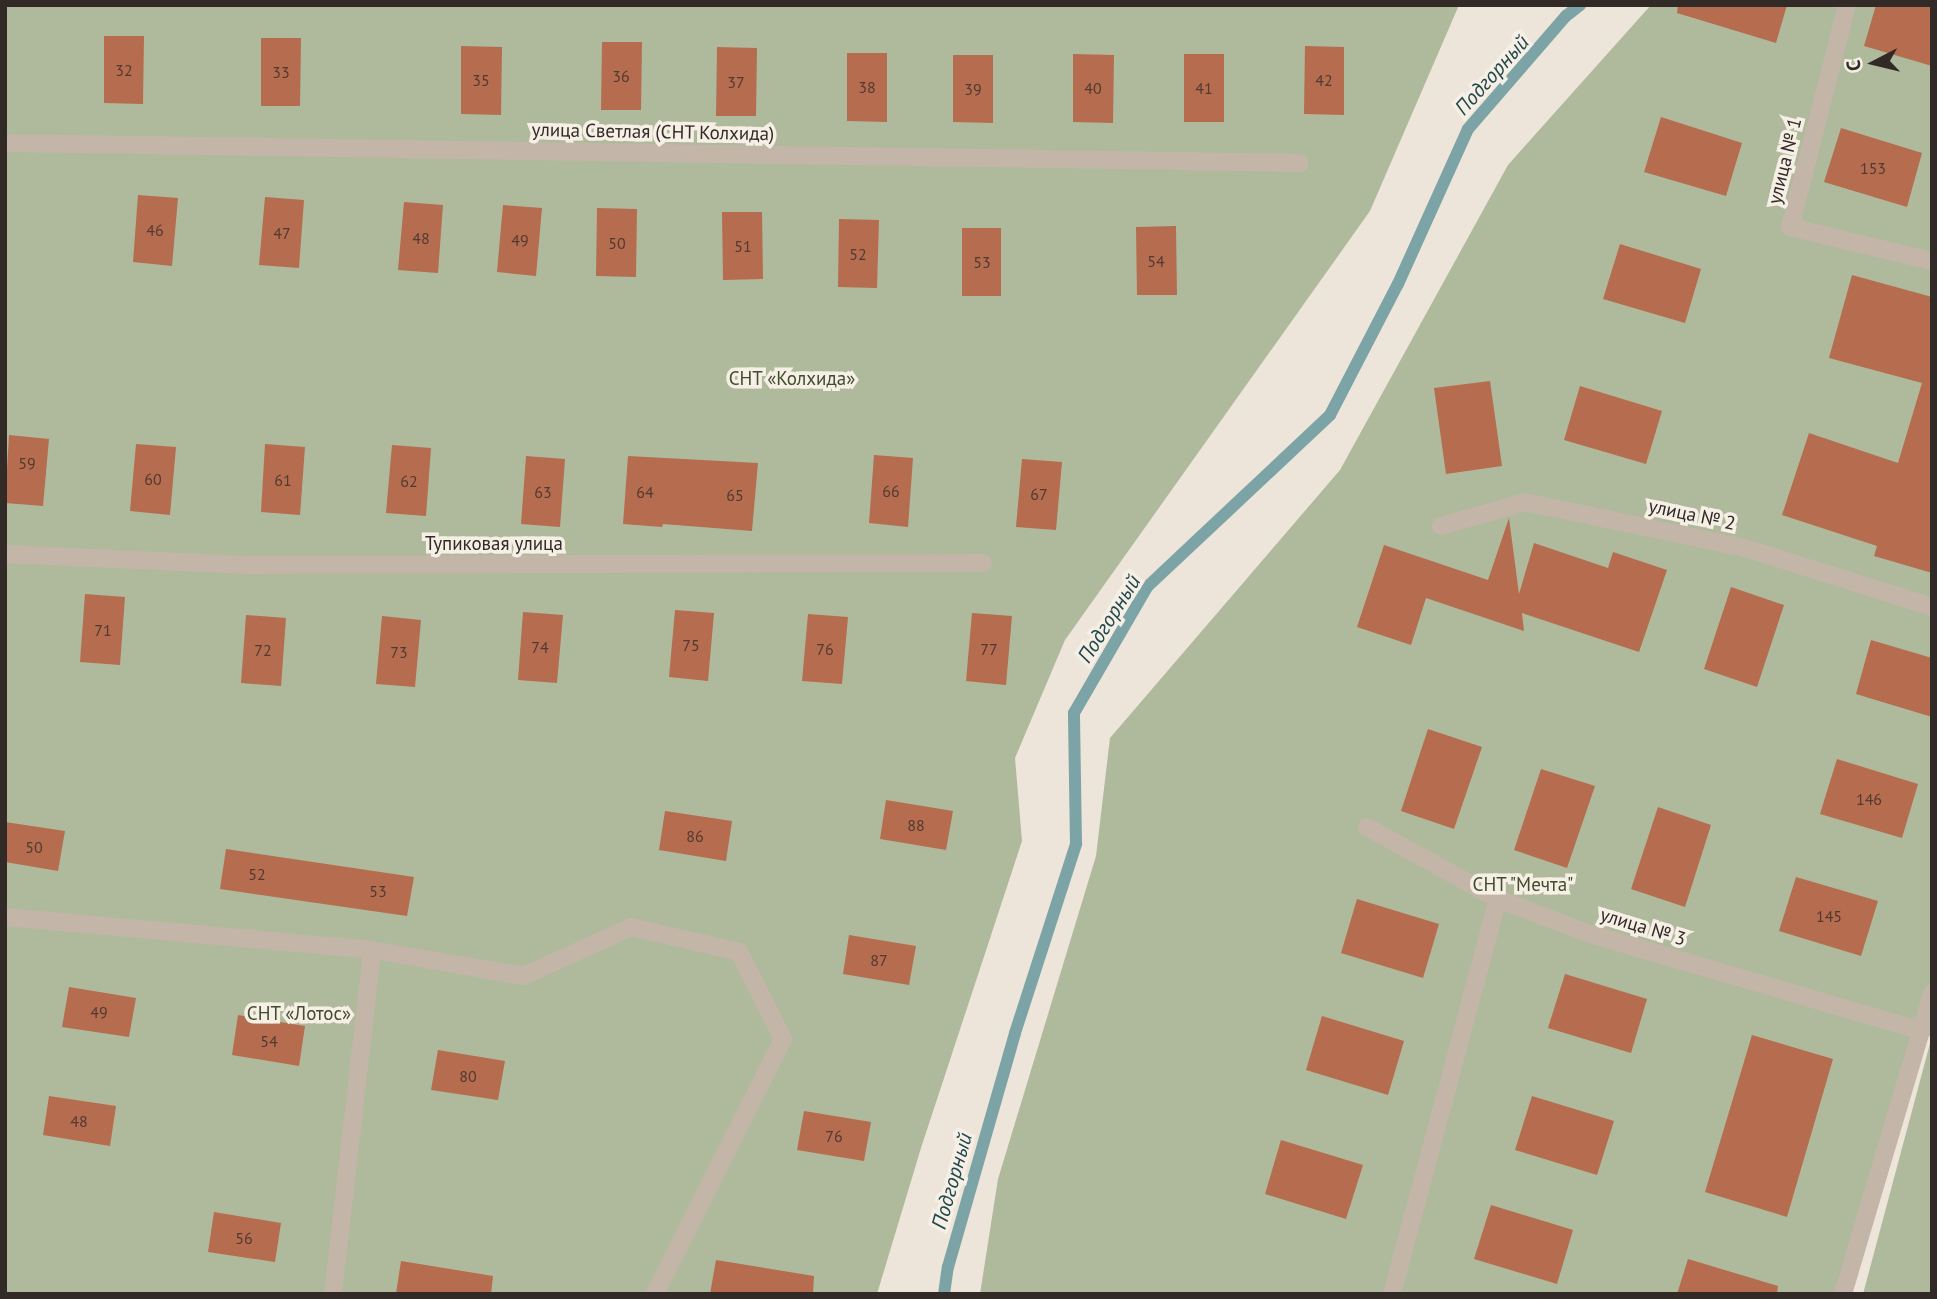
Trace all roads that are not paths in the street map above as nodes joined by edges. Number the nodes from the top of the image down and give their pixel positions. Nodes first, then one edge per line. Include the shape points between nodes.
1 (1847, 5) edge
2 (5, 143) edge
3 (1300, 163) dead end
4 (1932, 261) edge
5 (1441, 526) dead end
6 (5, 554) edge
7 (983, 563) dead end
8 (1932, 607) edge
9 (1367, 827) dead end
10 (1498, 899) junction
11 (5, 917) edge
12 (372, 950) junction
13 (1932, 993) edge
14 (1922, 1031) junction
15 (333, 1294) edge
16 (655, 1294) edge
17 (1392, 1294) edge
18 (1843, 1294) edge

1 - 4 street, улица № 1 via 1790,227
2 - 3 street, улица Светлая (СНТ Колхида)
5 - 8 street, улица № 2 via 1525,502 1745,548
6 - 7 street, Тупиковая улица via 247,565
9 - 10 street, улица № 3
10 - 14 street, улица № 3 via 1587,933
10 - 17 street
11 - 12 street
12 - 15 street
12 - 16 street via 524,976 631,927 739,952 783,1038
13 - 14 street
14 - 18 street

